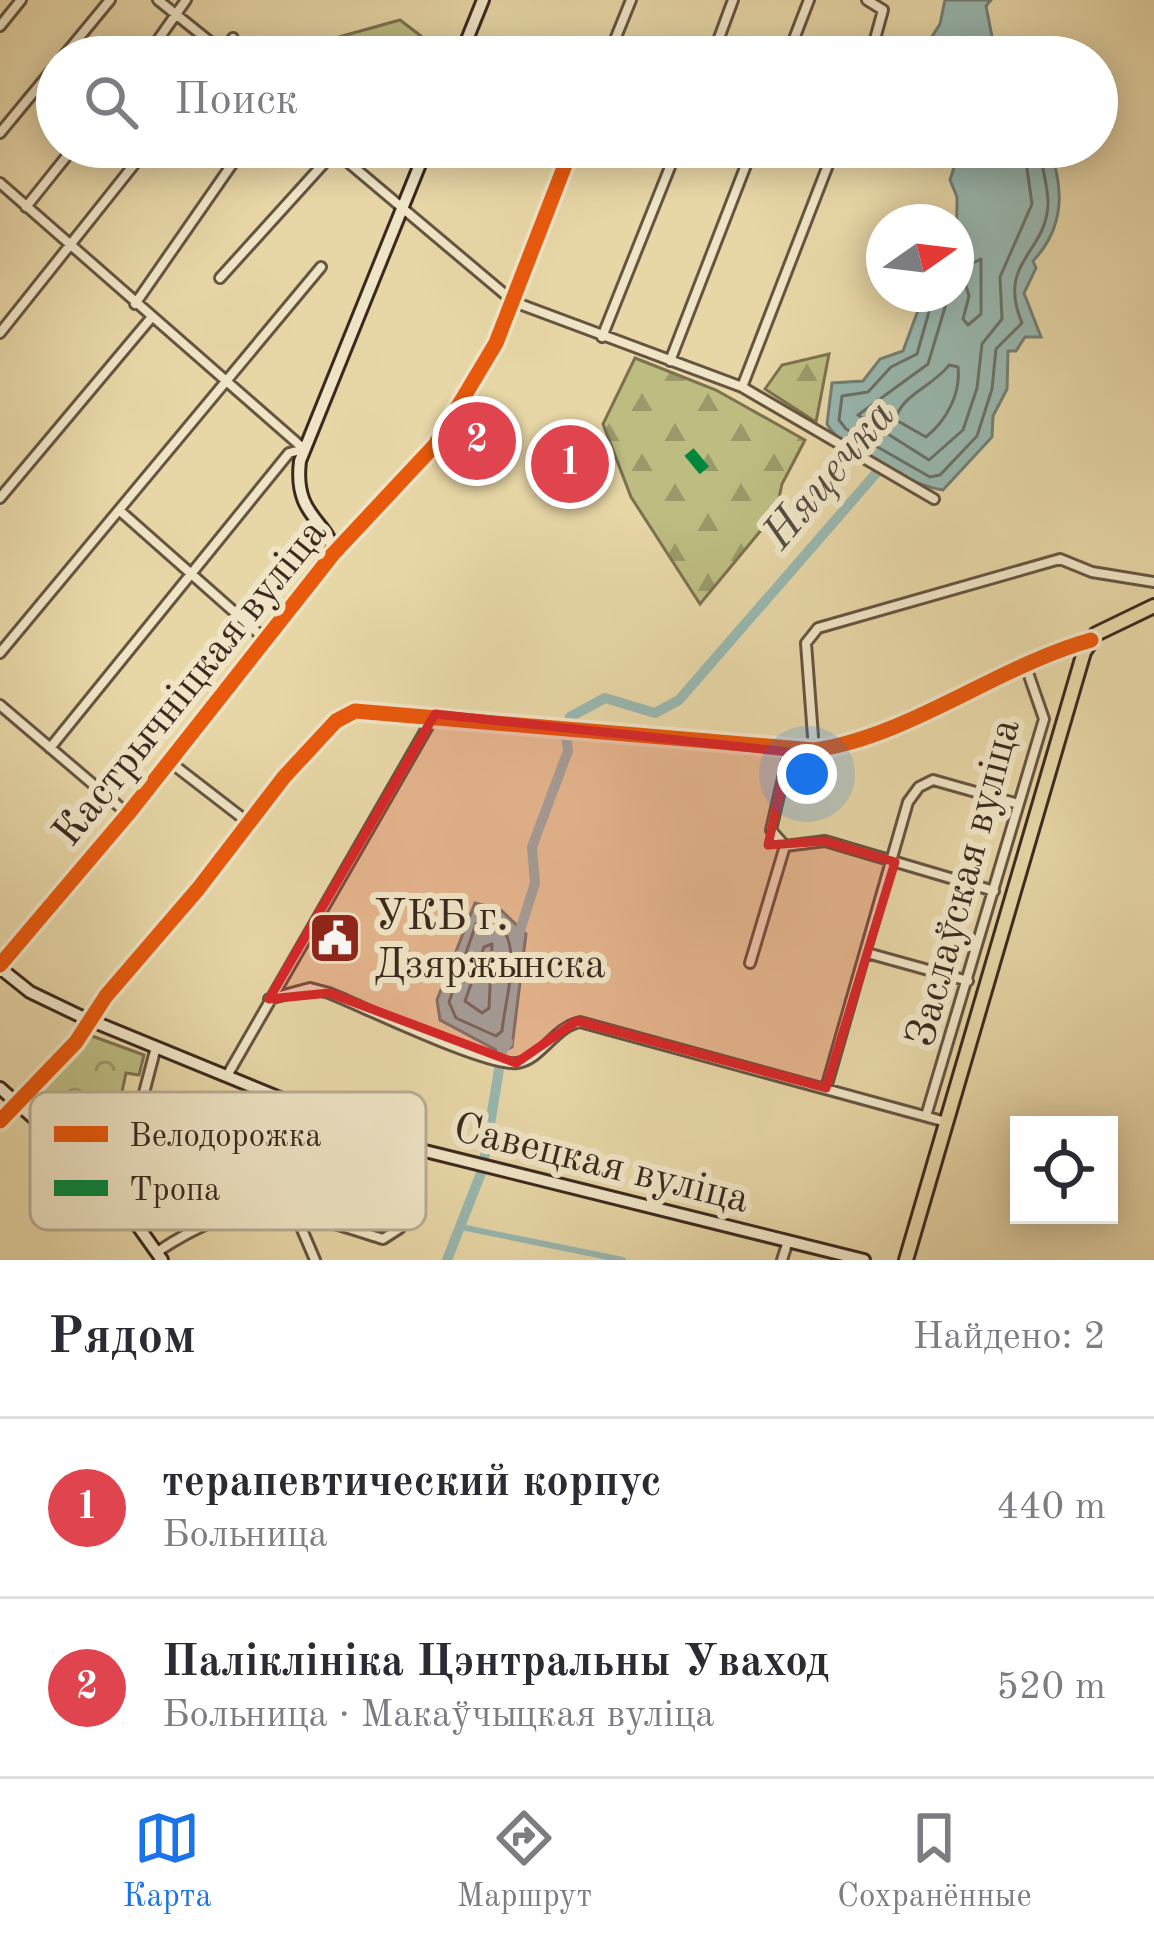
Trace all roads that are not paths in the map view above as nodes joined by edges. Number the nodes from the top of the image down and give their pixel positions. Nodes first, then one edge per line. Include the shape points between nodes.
1 (21, 0) edge
2 (110, 0) edge
3 (158, 0) edge
4 (185, 0) edge
5 (484, 0) edge
6 (631, 0) edge
7 (733, 0) edge
8 (809, 0) edge
9 (867, 0) edge
10 (179, 15) junction
11 (0, 26) edge
12 (80, 36) edge
13 (162, 36) edge
14 (203, 36) edge
15 (469, 36) edge
16 (616, 36) edge
17 (720, 36) edge
18 (795, 36) edge
19 (876, 36) edge
20 (36, 89) edge
21 (0, 133) edge
22 (57, 168) edge
23 (131, 168) edge
24 (230, 168) edge
25 (316, 168) edge
26 (355, 168) edge
27 (418, 168) edge
28 (564, 168) edge
29 (670, 168) edge
30 (745, 168) edge
31 (827, 168) edge
32 (0, 183) edge
33 (26, 207) junction
34 (402, 208) junction
35 (70, 245) junction
36 (321, 267) dead end
37 (220, 278) dead end
38 (514, 302) junction
39 (136, 304) junction
40 (151, 318) junction
41 (1, 330) edge
42 (602, 337) junction
43 (670, 361) junction
44 (226, 382) junction
45 (742, 387) junction
46 (304, 448) junction
47 (0, 498) edge
48 (934, 499) dead end
49 (119, 510) junction
50 (333, 554) junction
51 (193, 572) junction
52 (1154, 582) edge
53 (1154, 606) edge
54 (266, 640) junction
55 (1091, 640) junction
56 (0, 653) edge
57 (1025, 664) junction
58 (0, 705) edge
59 (435, 714) junction
60 (50, 748) junction
61 (814, 750) junction
62 (789, 752) junction
63 (170, 762) junction
64 (1018, 804) junction
65 (128, 814) junction
66 (249, 823) junction
67 (785, 846) junction
68 (895, 862) junction
69 (994, 891) junction
70 (868, 953) junction
71 (750, 963) dead end
72 (0, 967) edge
73 (968, 981) junction
74 (269, 999) junction
75 (90, 1019) junction
76 (156, 1047) junction
77 (228, 1073) junction
78 (0, 1088) edge
79 (826, 1088) junction
80 (144, 1092) edge
81 (271, 1092) edge
82 (15, 1102) junction
83 (30, 1116) edge
84 (926, 1116) junction
85 (0, 1120) edge
86 (946, 1122) junction
87 (426, 1150) edge
88 (141, 1230) edge
89 (192, 1230) edge
90 (303, 1230) edge
91 (353, 1230) edge
92 (397, 1230) edge
93 (788, 1240) junction
94 (159, 1256) edge
95 (315, 1260) edge
96 (782, 1260) edge
97 (864, 1260) edge
98 (906, 1260) edge

1 - 11 street
2 - 12 street
3 - 10 street
4 - 10 street
5 - 15 street
6 - 16 street
7 - 17 street
8 - 18 street
9 - 19 street via 883,10
10 - 13 street
10 - 14 street
20 - 21 street
22 - 33 street
23 - 35 street
24 - 39 street
25 - 37 street
26 - 34 street
27 - 34 street
28 - 38 street, Кастрычніцкая вуліца
29 - 42 street
30 - 43 street
31 - 45 street
32 - 33 street
33 - 35 street
34 - 38 street
34 - 46 street
35 - 39 street
35 - 41 street
36 - 44 street
38 - 42 street
38 - 50 street, Кастрычніцкая вуліца via 435,445
39 - 40 street
40 - 44 street
40 - 47 street
42 - 43 street
43 - 45 street
44 - 46 street
44 - 49 street
45 - 48 street
46 - 50 street via 299,494
46 - 51 street via 289,453
49 - 51 street
49 - 56 street
50 - 54 street, Кастрычніцкая вуліца
51 - 54 street
51 - 60 street
52 - 61 street via 1060,559 818,628 806,643
53 - 55 main road
54 - 63 street, Кастрычніцкая вуліца
55 - 57 street
55 - 86 main road
57 - 61 street via 864,737
57 - 64 street, Заслаўская вуліца via 1044,719
58 - 60 street
59 - 62 street
59 - 66 street via 345,716
59 - 74 street
60 - 65 street
61 - 62 street
62 - 67 street via 772,830
63 - 65 street, Кастрычніцкая вуліца
63 - 66 street
64 - 68 street via 933,780 908,802
64 - 69 street, Заслаўская вуліца
65 - 72 street, Кастрычніцкая вуліца
66 - 75 street
67 - 68 street via 825,841
67 - 71 street
68 - 69 street
68 - 70 street
69 - 73 street, Заслаўская вуліца
70 - 73 street
70 - 79 street
72 - 75 street, Савецкая вуліца via 30,992
73 - 84 street, Заслаўская вуліца
74 - 77 street
74 - 79 street via 310,988 515,1063 580,1022
75 - 76 street, Савецкая вуліца
75 - 82 street
76 - 77 street, Савецкая вуліца
76 - 80 street
77 - 81 street, Савецкая вуліца
78 - 82 street
79 - 84 street
82 - 83 street
82 - 85 street
84 - 86 street
86 - 98 main road
87 - 93 street, Савецкая вуліца
88 - 94 street
89 - 94 street
90 - 95 street
91 - 92 street via 383,1239
93 - 96 street
93 - 97 street, Савецкая вуліца

